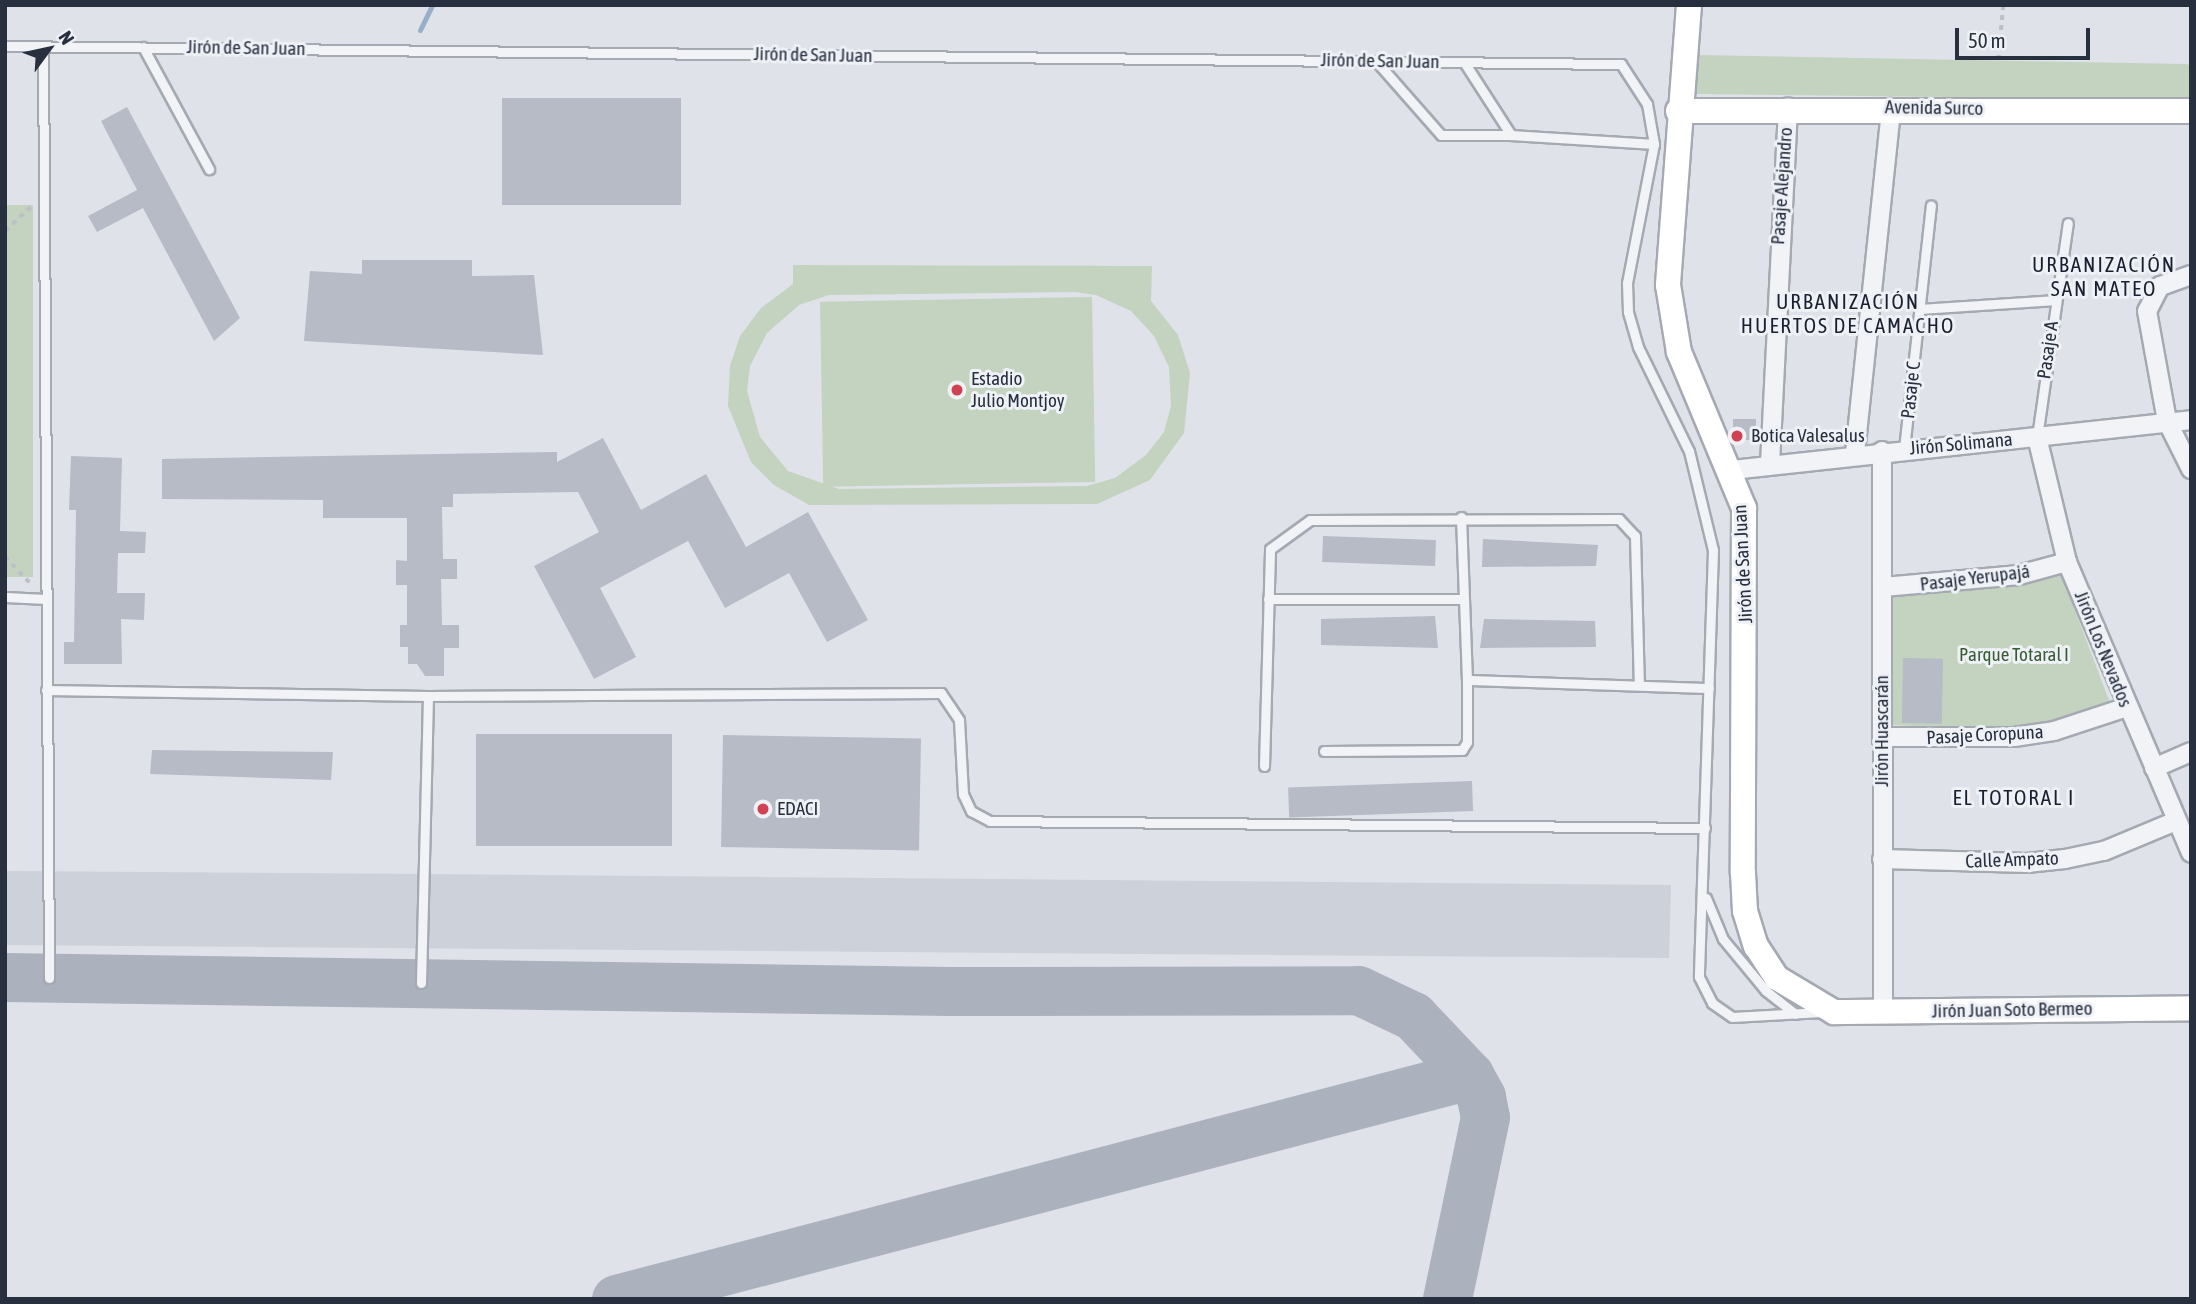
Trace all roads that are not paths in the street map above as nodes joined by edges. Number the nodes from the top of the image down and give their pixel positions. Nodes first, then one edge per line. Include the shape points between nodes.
1 (1689, 5) edge
2 (5, 46) edge
3 (43, 46) junction
4 (143, 47) junction
5 (1376, 61) junction
6 (1464, 62) junction
7 (1788, 107) junction
8 (1891, 108) junction
9 (1678, 111) junction
10 (2191, 111) edge
11 (1511, 135) junction
12 (1654, 144) junction
13 (209, 169) dead end
14 (1931, 205) dead end
15 (2068, 223) dead end
16 (2191, 275) edge
17 (2056, 300) junction
18 (1920, 309) junction
19 (2191, 420) edge
20 (2167, 421) junction
21 (2037, 437) junction
22 (1904, 449) junction
23 (1882, 451) junction
24 (1855, 453) junction
25 (1770, 464) junction
26 (2191, 469) edge
27 (1732, 470) junction
28 (1461, 517) junction
29 (2067, 562) junction
30 (1882, 587) junction
31 (5, 597) edge
32 (46, 599) junction
33 (1268, 599) junction
34 (1463, 599) junction
35 (1467, 680) junction
36 (1639, 685) junction
37 (1709, 688) junction
38 (46, 690) junction
39 (428, 696) junction
40 (2127, 707) junction
41 (1882, 737) junction
42 (1324, 751) dead end
43 (2191, 752) edge
44 (1264, 766) dead end
45 (2154, 768) junction
46 (2176, 821) junction
47 (1706, 828) junction
48 (2191, 853) edge
49 (1882, 859) junction
50 (1705, 896) junction
51 (49, 978) dead end
52 (421, 982) dead end
53 (2191, 1009) edge
54 (1883, 1011) junction
55 (1834, 1012) junction
56 (1795, 1014) junction

1 - 9 street, Jirón de San Juan
2 - 3 lane, Jirón de San Juan
3 - 4 lane, Jirón de San Juan
3 - 32 lane
4 - 5 lane, Jirón de San Juan
4 - 13 lane
5 - 6 lane, Jirón de San Juan
5 - 11 lane via 1441,135
6 - 11 lane
6 - 12 lane, Jirón de San Juan via 1621,64 1647,104
7 - 8 street, Avenida Surco
7 - 9 street, Avenida Surco
7 - 25 street, Pasaje Alejandro via 1776,265
8 - 10 street, Avenida Surco
8 - 24 street
9 - 27 street, Jirón de San Juan via 1671,319 1679,352
11 - 12 lane
12 - 37 lane via 1627,283 1628,312 1638,347 1689,451 1703,494 1713,550
14 - 18 lane, Pasaje C
15 - 17 lane, Pasaje A
16 - 20 street via 2160,286 2147,311
17 - 18 lane
17 - 21 lane, Pasaje A
18 - 22 lane, Pasaje C
19 - 20 street, Jirón Solimana
20 - 21 street, Jirón Solimana
20 - 26 street
21 - 22 street, Jirón Solimana
21 - 29 street, Jirón Los Nevados
22 - 23 street, Jirón Solimana
23 - 24 street, Jirón Solimana
23 - 30 street, Jirón Huascarán
24 - 25 street, Jirón Solimana
25 - 27 street, Jirón Solimana
27 - 55 street, Jirón de San Juan via 1744,509 1746,566 1745,911 1756,946 1777,978 1802,998
28 - 33 lane via 1310,520 1270,548
28 - 34 lane
28 - 36 lane via 1619,519 1629,525 1635,536
29 - 30 street, Pasaje Yerupajá via 2019,575
29 - 40 street, Jirón Los Nevados
30 - 41 street, Jirón Huascarán
31 - 32 lane
32 - 38 lane
33 - 34 lane
33 - 44 lane
34 - 35 lane
35 - 36 lane
35 - 42 lane via 1468,742 1461,750
36 - 37 lane
37 - 47 lane
38 - 39 lane
38 - 51 lane
39 - 47 lane via 941,693 959,720 963,794 971,811 990,821
39 - 52 lane
40 - 41 street, Pasaje Coropuna via 2054,731 2014,737
40 - 45 street, Jirón Los Nevados
41 - 49 street, Jirón Huascarán
43 - 45 street
45 - 46 street, Jirón Los Nevados
46 - 48 street, Jirón Los Nevados
46 - 49 street, Calle Ampato via 2104,851 2065,859 2027,863
47 - 50 lane
49 - 54 street, Jirón Huascarán
50 - 56 lane via 1723,939 1766,991
50 - 56 lane via 1699,977 1713,1003 1731,1017
53 - 54 street, Jirón Juan Soto Bermeo
54 - 55 street, Jirón Juan Soto Bermeo
55 - 56 lane

